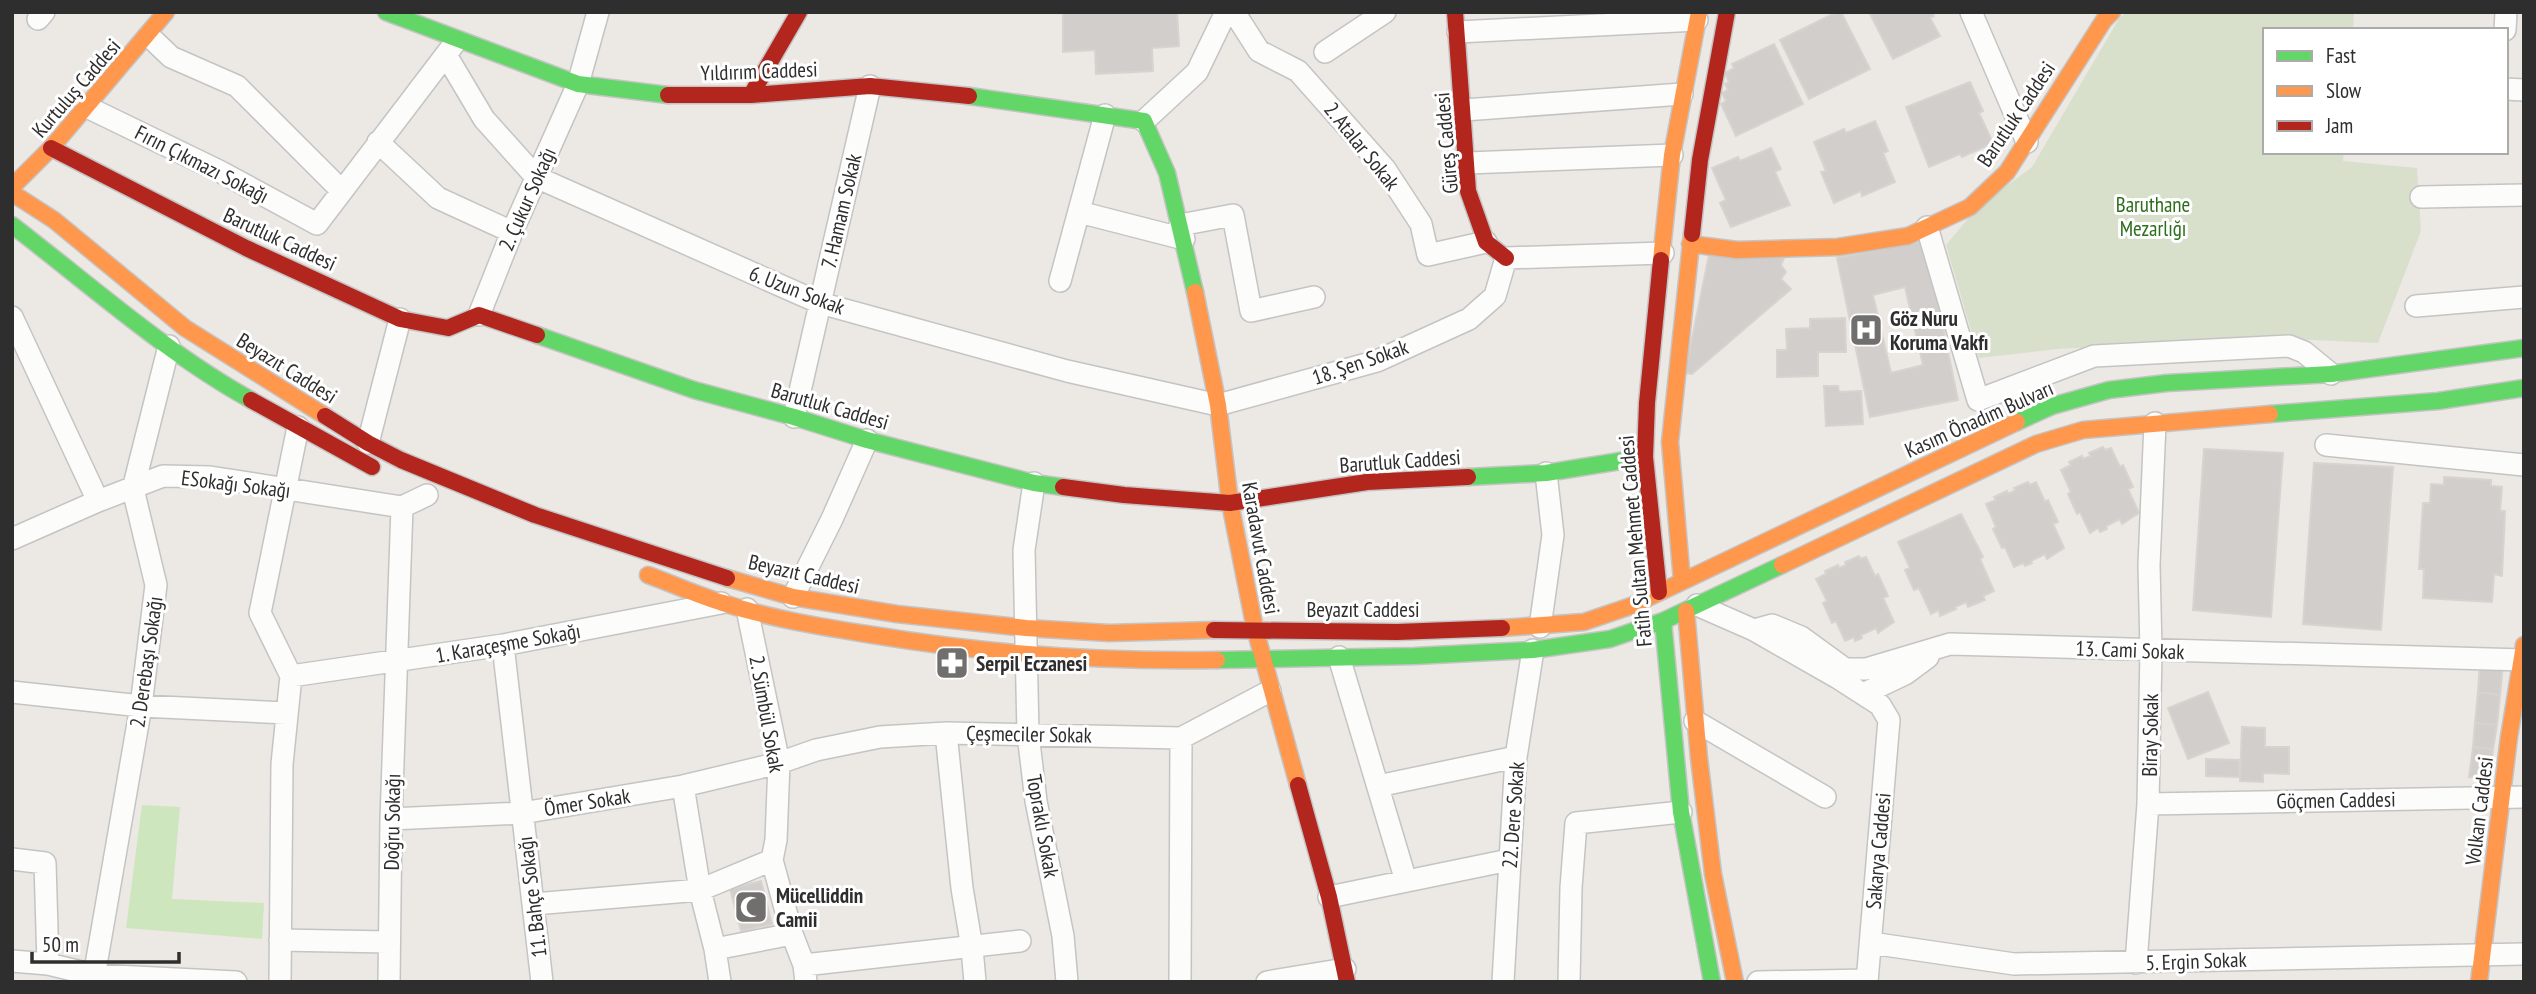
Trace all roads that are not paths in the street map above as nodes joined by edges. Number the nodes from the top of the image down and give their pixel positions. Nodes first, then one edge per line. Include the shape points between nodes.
1 (166, 12) edge
2 (386, 12) edge
3 (598, 12) edge
4 (1226, 12) edge
5 (1234, 12) edge
6 (1385, 12) edge
7 (1727, 12) edge
8 (1971, 12) edge
9 (2112, 12) edge
10 (793, 13) edge
11 (1698, 16) edge
12 (1457, 22) edge
13 (149, 36) junction
14 (452, 47) junction
15 (1325, 52) dead end
16 (578, 84) junction
17 (870, 86) junction
18 (1682, 94) junction
19 (751, 95) junction
20 (86, 107) junction
21 (1464, 110) junction
22 (1105, 115) junction
23 (1144, 121) junction
24 (378, 142) junction
25 (2027, 142) junction
26 (51, 148) junction
27 (1672, 155) junction
28 (1467, 163) junction
29 (537, 177) junction
30 (12, 187) edge
31 (342, 191) junction
32 (12, 193) edge
33 (2524, 195) edge
34 (2421, 197) dead end
35 (1079, 212) junction
36 (12, 225) edge
37 (1927, 227) junction
38 (512, 232) junction
39 (1182, 232) junction
40 (1486, 242) junction
41 (1690, 244) junction
42 (1663, 253) junction
43 (1506, 258) junction
44 (1060, 281) dead end
45 (1314, 297) dead end
46 (2524, 297) edge
47 (820, 303) junction
48 (2416, 306) dead end
49 (479, 315) junction
50 (12, 317) edge
51 (400, 318) junction
52 (169, 346) junction
53 (2524, 348) edge
54 (2331, 374) junction
55 (2524, 388) edge
56 (1218, 405) junction
57 (794, 417) junction
58 (2155, 423) junction
59 (298, 428) junction
60 (867, 440) junction
61 (368, 443) junction
62 (2326, 445) dead end
63 (1646, 457) junction
64 (2524, 465) edge
65 (1546, 473) junction
66 (391, 477) dead end
67 (1034, 483) junction
68 (133, 489) junction
69 (285, 489) junction
70 (427, 494) dead end
71 (98, 501) junction
72 (1230, 503) junction
73 (402, 507) junction
74 (14, 533) edge
75 (639, 571) dead end
76 (1682, 581) junction
77 (1659, 592) junction
78 (793, 597) junction
79 (723, 603) junction
80 (1691, 608) junction
81 (747, 610) junction
82 (1663, 621) junction
83 (1540, 627) junction
84 (1026, 628) junction
85 (1255, 629) junction
86 (1754, 630) junction
87 (1950, 644) junction
88 (503, 645) junction
89 (1533, 650) junction
90 (2151, 651) junction
91 (1026, 655) junction
92 (2523, 655) edge
93 (1339, 657) junction
94 (1261, 658) junction
95 (396, 662) junction
96 (291, 676) junction
97 (1270, 691) junction
98 (12, 692) edge
99 (1863, 694) junction
100 (141, 706) junction
101 (286, 713) junction
102 (1695, 721) junction
103 (946, 733) junction
104 (1028, 734) junction
105 (1181, 738) junction
106 (1516, 757) junction
107 (779, 763) junction
108 (683, 786) junction
109 (1378, 786) junction
110 (1825, 797) dead end
111 (2513, 797) edge
112 (2148, 804) junction
113 (1681, 812) junction
114 (522, 813) junction
115 (391, 819) junction
116 (12, 859) edge
117 (772, 860) junction
118 (1509, 860) junction
119 (1406, 881) junction
120 (700, 890) junction
121 (1329, 897) junction
122 (534, 904) junction
123 (792, 934) junction
124 (280, 940) junction
125 (389, 942) junction
126 (1020, 942) dead end
127 (1871, 943) junction
128 (972, 948) junction
129 (715, 949) junction
130 (2483, 954) junction
131 (2524, 954) edge
132 (12, 961) edge
133 (2136, 963) junction
134 (48, 964) junction
135 (805, 974) edge
136 (1346, 975) edge
137 (93, 978) edge
138 (1867, 981) edge
139 (236, 982) edge
140 (280, 982) edge
141 (389, 982) edge
142 (542, 982) edge
143 (720, 982) edge
144 (975, 982) edge
145 (1067, 982) edge
146 (1180, 982) edge
147 (1267, 982) edge
148 (1503, 982) edge
149 (1569, 982) edge
150 (1712, 982) edge
151 (1735, 982) edge
152 (1758, 982) edge
153 (2479, 982) edge

1 - 13 main road, Kurtuluş Caddesi
2 - 14 main road, Yıldırım Caddesi
3 - 16 street, 2. Çukur Sokağı
4 - 23 street via 1197,72
5 - 40 street, 2. Atalar Sokak via 1259,51 1298,71 1385,169 1421,224 1428,255
6 - 15 street
7 - 41 main road, Fatih Sultan Mehmet Caddesi
8 - 25 street
9 - 25 main road, Barutluk Caddesi
10 - 19 main road
11 - 12 street
11 - 18 main road, Fatih Sultan Mehmet Caddesi
12 - 21 main road, Güreş Caddesi
13 - 20 main road, Kurtuluş Caddesi
13 - 31 street via 171,57 237,86
14 - 16 main road, Yıldırım Caddesi
14 - 24 street
14 - 29 street, 6. Uzun Sokak via 484,119
16 - 19 main road, Yıldırım Caddesi via 668,95
16 - 29 street, 2. Çukur Sokağı
17 - 19 main road, Yıldırım Caddesi
17 - 22 main road, Yıldırım Caddesi
17 - 47 street, 7. Hamam Sokak
18 - 21 street
18 - 27 main road, Fatih Sultan Mehmet Caddesi
20 - 26 main road, Kurtuluş Caddesi
20 - 31 street, Fırın Çıkmazı Sokağı via 317,224
21 - 28 main road, Güreş Caddesi
22 - 23 main road, Yıldırım Caddesi
22 - 35 street
23 - 39 main road, Karadavut Caddesi via 1167,173
24 - 31 street
24 - 38 street via 438,198
25 - 37 main road, Barutluk Caddesi via 2007,172 1970,207
26 - 30 main road, Kurtuluş Caddesi
26 - 51 main road, Barutluk Caddesi via 246,248
27 - 28 street
27 - 42 main road, Fatih Sultan Mehmet Caddesi
28 - 40 main road, Güreş Caddesi via 1468,191
29 - 38 street, 2. Çukur Sokağı
29 - 47 street, 6. Uzun Sokak
32 - 61 main road, Beyazıt Caddesi via 54,220 185,328
33 - 34 street
35 - 39 street
35 - 44 street
36 - 52 main road, Beyazıt Caddesi
37 - 41 main road, Barutluk Caddesi via 1908,236 1838,247 1738,250
37 - 54 street via 1978,400 2094,356 2289,346
38 - 49 street, 2. Çukur Sokağı
39 - 45 street via 1233,215 1251,311
39 - 56 main road, Karadavut Caddesi
40 - 43 main road
41 - 76 main road, Fatih Sultan Mehmet Caddesi via 1670,443
42 - 43 street
42 - 63 main road, Fatih Sultan Mehmet Caddesi
43 - 56 street, 18. Şen Sokak via 1495,296 1469,319 1377,361
46 - 48 street
47 - 56 street, 6. Uzun Sokak via 1068,371
47 - 57 street, 7. Hamam Sokak
49 - 51 main road, Barutluk Caddesi via 448,328
49 - 57 main road, Barutluk Caddesi via 694,390
50 - 71 street
51 - 61 street
52 - 59 main road, Beyazıt Caddesi
52 - 68 street, 2. Derebaşı Sokağı
53 - 54 main road, Kasım Önadım Bulvarı
54 - 76 main road, Kasım Önadım Bulvarı via 2167,383 2109,390 2052,406
55 - 58 main road via 2438,401
56 - 72 main road, Karadavut Caddesi
57 - 60 main road, Barutluk Caddesi
58 - 80 main road via 2083,430 2036,444
58 - 90 street, Biray Sokak via 2149,565
59 - 66 main road, Beyazıt Caddesi
59 - 69 street
60 - 67 main road, Barutluk Caddesi
60 - 78 street
61 - 78 main road, Beyazıt Caddesi via 467,489 685,566
62 - 64 street
63 - 65 main road, Barutluk Caddesi
63 - 77 main road, Fatih Sultan Mehmet Caddesi
65 - 72 main road, Barutluk Caddesi via 1367,482
65 - 83 street via 1553,536
67 - 72 main road, Barutluk Caddesi
67 - 84 street, Topraklı Sokak via 1024,550
68 - 69 street, ESokağı Sokağı via 163,476 210,477
68 - 71 street, ESokağı Sokağı
68 - 100 street, 2. Derebaşı Sokağı via 156,585
69 - 73 street, ESokağı Sokağı
69 - 96 street via 260,613
70 - 73 street
71 - 74 street, ESokağı Sokağı
72 - 85 main road, Karadavut Caddesi
73 - 95 street, Doğru Sokağı
75 - 79 main road
76 - 77 main road, Beyazıt Caddesi
76 - 80 main road, Fatih Sultan Mehmet Caddesi
77 - 82 main road, Fatih Sultan Mehmet Caddesi
77 - 83 main road, Beyazıt Caddesi via 1584,622
78 - 84 main road, Beyazıt Caddesi
79 - 81 main road
79 - 88 street, 1. Karaçeşme Sokağı
80 - 82 main road
80 - 86 street
80 - 102 main road, Fatih Sultan Mehmet Caddesi
81 - 91 main road via 896,639
81 - 107 street, 2. Sümbül Sokak
82 - 89 main road via 1610,639
82 - 113 main road, Fatih Sultan Mehmet Caddesi
83 - 85 main road, Beyazıt Caddesi via 1397,632
84 - 85 main road, Beyazıt Caddesi via 1109,633
84 - 91 street, Topraklı Sokak
85 - 94 main road, Karadavut Caddesi
86 - 87 street, 13. Cami Sokak via 1772,625 1801,637 1845,669 1866,669
86 - 99 street
87 - 90 street, 13. Cami Sokak
87 - 99 street via 1905,674
88 - 95 street, 1. Karaçeşme Sokağı
88 - 114 street, 11. Bahçe Sokağı
89 - 93 main road
89 - 106 street, 22. Dere Sokak
90 - 92 street, 13. Cami Sokak
90 - 112 street, Biray Sokak
91 - 94 main road via 1132,661
91 - 104 street, Topraklı Sokak
92 - 111 main road, Volkan Caddesi
93 - 94 main road
93 - 109 street
94 - 97 main road, Karadavut Caddesi
95 - 96 street, 1. Karaçeşme Sokağı
95 - 115 street, Doğru Sokağı
96 - 101 street
97 - 105 street, Çeşmeciler Sokak
97 - 121 main road, Karadavut Caddesi
98 - 100 street
99 - 127 street, Sakarya Caddesi via 1880,705 1889,720
100 - 101 street
100 - 137 street, 2. Derebaşı Sokağı
101 - 124 street
102 - 110 street
102 - 151 main road, Fatih Sultan Mehmet Caddesi via 1713,874
103 - 104 street, Çeşmeciler Sokak
103 - 107 street, Çeşmeciler Sokak via 880,737
103 - 128 street
104 - 105 street, Çeşmeciler Sokak
104 - 145 street, Topraklı Sokak
105 - 146 street
106 - 109 street
106 - 118 street, 22. Dere Sokak
107 - 108 street, Ömer Sokak
107 - 117 street, 2. Sümbül Sokak
108 - 114 street, Ömer Sokak
108 - 120 street
109 - 119 street
111 - 112 street, Göçmen Caddesi
111 - 130 main road, Volkan Caddesi
112 - 133 street, Biray Sokak
113 - 149 street via 1576,823
113 - 150 main road, Fatih Sultan Mehmet Caddesi
114 - 115 street, Ömer Sokak
114 - 122 street, 11. Bahçe Sokağı
115 - 125 street, Doğru Sokağı
116 - 134 street via 45,863
117 - 120 street
117 - 123 street, 2. Sümbül Sokak
118 - 119 street
118 - 148 street, 22. Dere Sokak
119 - 121 street
120 - 122 street
120 - 129 street
121 - 136 main road, Karadavut Caddesi
122 - 142 street, 11. Bahçe Sokağı
123 - 129 street
123 - 135 street, 2. Sümbül Sokak
124 - 125 street
124 - 140 street
125 - 141 street, Doğru Sokağı
126 - 128 street
127 - 133 street, 5. Ergin Sokak via 2014,964
127 - 138 street, Sakarya Caddesi
128 - 135 street
128 - 144 street
129 - 143 street
130 - 131 street, 5. Ergin Sokak
130 - 133 street, 5. Ergin Sokak
130 - 153 main road, Volkan Caddesi
132 - 134 street
134 - 137 street
136 - 147 street
137 - 139 street
138 - 152 street

